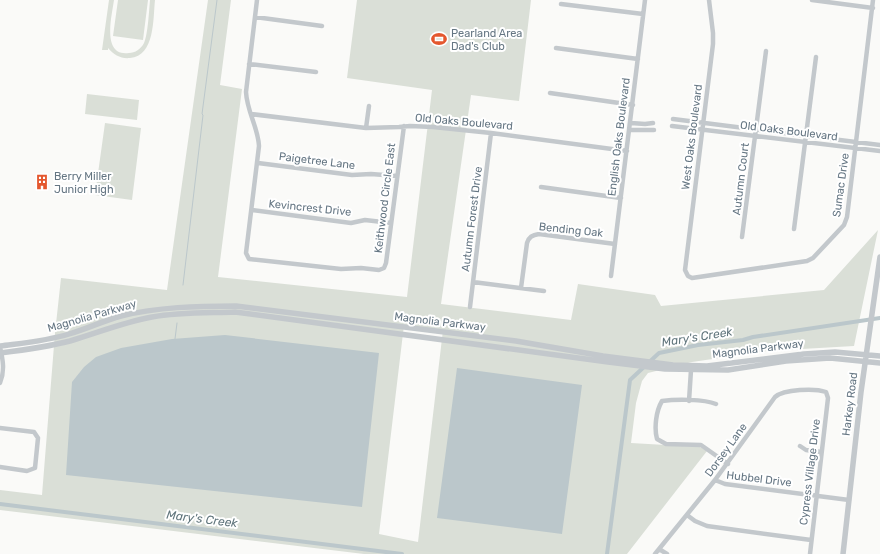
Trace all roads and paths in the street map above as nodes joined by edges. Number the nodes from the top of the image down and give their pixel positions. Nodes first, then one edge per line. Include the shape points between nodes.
1 (258, 0) edge
2 (645, 0) edge
3 (709, 0) edge
4 (812, 0) edge
5 (874, 0) edge
6 (561, 4) dead end
7 (873, 8) junction
8 (644, 14) junction
9 (255, 17) junction
10 (322, 26) dead end
11 (556, 48) dead end
12 (766, 51) dead end
13 (816, 57) dead end
14 (638, 59) junction
15 (249, 64) junction
16 (316, 72) dead end
17 (550, 94) dead end
18 (633, 105) junction
19 (369, 106) dead end
20 (251, 114) junction
21 (673, 119) dead end
22 (704, 122) junction
23 (631, 123) junction
24 (653, 123) dead end
25 (404, 126) junction
26 (672, 126) dead end
27 (366, 128) junction
28 (702, 129) junction
29 (630, 130) junction
30 (654, 130) dead end
31 (756, 130) junction
32 (492, 133) junction
33 (806, 135) junction
34 (755, 136) junction
35 (805, 142) junction
36 (856, 142) junction
37 (880, 145) edge
38 (856, 148) junction
39 (627, 151) junction
40 (880, 151) edge
41 (258, 163) junction
42 (397, 176) junction
43 (541, 187) dead end
44 (621, 198) junction
45 (252, 210) junction
46 (391, 222) junction
47 (794, 229) dead end
48 (742, 237) dead end
49 (615, 244) junction
50 (880, 257) edge
51 (611, 276) dead end
52 (688, 276) joint
53 (473, 282) junction
54 (521, 288) junction
55 (544, 291) dead end
56 (470, 307) dead end
57 (228, 309) junction
58 (142, 312) junction
59 (144, 319) junction
60 (395, 326) junction
61 (394, 334) junction
62 (467, 335) junction
63 (465, 344) junction
64 (0, 350) edge
65 (866, 354) junction
66 (880, 356) edge
67 (618, 361) junction
68 (865, 361) junction
69 (880, 363) edge
70 (665, 366) junction
71 (691, 370) junction
72 (0, 383) edge
73 (826, 392) joint
74 (689, 401) junction
75 (716, 404) dead end
76 (0, 428) edge
77 (800, 446) dead end
78 (821, 452) junction
79 (728, 464) junction
80 (0, 468) edge
81 (715, 480) junction
82 (816, 495) junction
83 (849, 500) junction
84 (687, 515) junction
85 (811, 540) junction
86 (659, 549) junction
87 (655, 554) edge
88 (667, 554) edge
89 (810, 554) edge
90 (843, 554) edge

1 - 9 street
2 - 8 street, English Oaks Boulevard
3 - 22 street, West Oaks Boulevard via 713,38
4 - 7 street
5 - 7 street, Sumac Drive
6 - 8 street
7 - 36 street, Sumac Drive
8 - 14 street, English Oaks Boulevard
9 - 10 street
9 - 15 street
11 - 14 street
12 - 31 street, Autumn Court
13 - 33 street
14 - 18 street, English Oaks Boulevard
15 - 16 street
15 - 20 street via 246,102
17 - 18 street
18 - 23 street, English Oaks Boulevard
19 - 27 street
20 - 27 street, Old Oaks Boulevard
20 - 41 street via 259,139
21 - 22 street, Old Oaks Boulevard
22 - 28 street, West Oaks Boulevard
22 - 31 street, Old Oaks Boulevard
23 - 24 street
23 - 29 street, English Oaks Boulevard
25 - 27 street, Old Oaks Boulevard
25 - 32 street, Old Oaks Boulevard
25 - 42 street, Keithwood Circle East
26 - 28 street, Old Oaks Boulevard
28 - 34 street, Old Oaks Boulevard
28 - 52 street, West Oaks Boulevard via 685,270
29 - 30 street
29 - 39 street, English Oaks Boulevard
31 - 33 street, Old Oaks Boulevard
31 - 34 street, Autumn Court
32 - 39 street, Old Oaks Boulevard
32 - 53 street, Autumn Forest Drive
33 - 35 street
33 - 36 street, Old Oaks Boulevard
34 - 35 street, Old Oaks Boulevard
34 - 48 street, Autumn Court
35 - 38 street, Old Oaks Boulevard
35 - 47 street
36 - 37 street, Old Oaks Boulevard
36 - 38 street, Sumac Drive
38 - 40 street, Old Oaks Boulevard
38 - 52 street, Sumac Drive via 846,222 813,258 694,278
39 - 44 street, English Oaks Boulevard
41 - 42 street, Paigetree Lane via 352,175
41 - 45 street
42 - 46 street, Keithwood Circle East
43 - 44 street
44 - 49 street, English Oaks Boulevard
45 - 46 street, Kevincrest Drive via 351,223 365,220
45 - 46 street, Keithwood Circle East via 246,253 252,260 341,269 384,268
49 - 51 street, English Oaks Boulevard
49 - 54 street, Bending Oak via 533,235 526,243
50 - 65 street, Harkey Road
53 - 54 street
53 - 56 street, Autumn Forest Drive
54 - 55 street
57 - 58 street, Magnolia Parkway via 196,306
57 - 59 street, Magnolia Parkway
57 - 60 street, Magnolia Parkway
57 - 61 street, Magnolia Parkway
58 - 59 street
58 - 64 street, Magnolia Parkway via 120,316 67,335
59 - 64 street, Magnolia Parkway via 32,350
60 - 61 street
60 - 62 street, Magnolia Parkway
61 - 63 street, Magnolia Parkway
62 - 63 street
62 - 67 street, Magnolia Parkway via 516,341
63 - 67 street, Magnolia Parkway
64 - 72 street via 4,369
65 - 66 street, Magnolia Parkway
65 - 68 street, Harkey Road
65 - 70 street, Magnolia Parkway via 835,352 707,366
67 - 70 street, Magnolia Parkway
68 - 69 street, Magnolia Parkway
68 - 71 street, Magnolia Parkway via 830,358 728,370
68 - 83 street, Harkey Road
70 - 71 street, Magnolia Parkway
71 - 74 street
73 - 78 street, Cypress Village Drive via 828,398
73 - 79 street, Dorsey Lane via 812,390 779,394
74 - 75 street via 709,401
74 - 79 street via 662,401 658,408 657,439 666,444 701,445
76 - 80 street via 34,432 38,438 35,468 27,472
77 - 78 street via 806,450
78 - 82 street, Cypress Village Drive
79 - 81 street, Dorsey Lane
81 - 82 street, Hubbel Drive via 725,484
81 - 84 street, Dorsey Lane
82 - 83 street, Hubbel Drive
82 - 85 street, Cypress Village Drive
83 - 90 street, Harkey Road
84 - 85 street via 707,526
84 - 86 street, Dorsey Lane
85 - 89 street, Cypress Village Drive
86 - 87 street, Dorsey Lane
86 - 88 street

